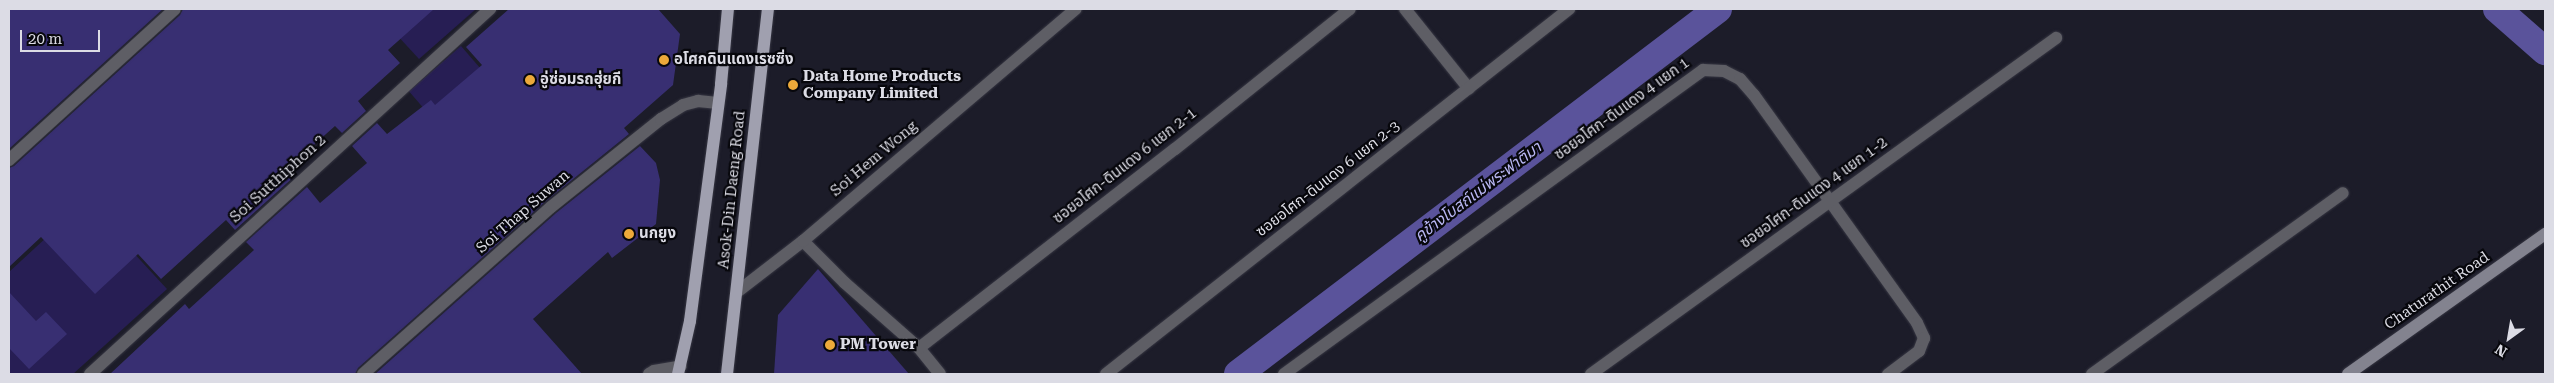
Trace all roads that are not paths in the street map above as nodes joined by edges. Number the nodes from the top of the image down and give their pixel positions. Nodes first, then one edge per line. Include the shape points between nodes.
1 (175, 9) edge
2 (490, 9) edge
3 (723, 9) edge
4 (728, 9) edge
5 (768, 9) edge
6 (1076, 9) edge
7 (1350, 9) edge
8 (1405, 9) edge
9 (1569, 9) edge
10 (725, 35) junction
11 (2056, 38) dead end
12 (1468, 89) junction
13 (718, 103) junction
14 (9, 160) edge
15 (2343, 193) dead end
16 (1828, 202) junction
17 (2545, 234) edge
18 (802, 241) junction
19 (737, 292) junction
20 (919, 348) junction
21 (683, 372) edge
22 (90, 374) edge
23 (363, 374) edge
24 (649, 374) edge
25 (727, 374) edge
26 (940, 374) edge
27 (1106, 374) edge
28 (1284, 374) edge
29 (1591, 374) edge
30 (1888, 374) edge
31 (2092, 374) edge
32 (2348, 374) edge

1 - 14 street
2 - 22 street, Soi Sutthiphon 2
3 - 10 main road, Asok-Din Daeng Road
4 - 10 main road, Asok-Din Daeng Road
5 - 19 main road, Asok-Din Daeng Road
6 - 18 street, Soi Hem Wong
7 - 20 street, ซอยอโศก-ดินแดง 6 แยก 2-1
8 - 12 street
9 - 12 street, ซอยอโศก-ดินแดง 6 แยก 2-3
10 - 13 main road, Asok-Din Daeng Road
11 - 16 street, ซอยอโศก-ดินแดง 4 แยก 1-2
12 - 27 street, ซอยอโศก-ดินแดง 6 แยก 2-3
13 - 21 main road, Asok-Din Daeng Road
13 - 23 street, Soi Thap Suwan via 698,101 683,105 661,119 551,207
15 - 31 street
16 - 28 street, ซอยอโศก-ดินแดง 4 แยก 1 via 1740,79 1724,71 1704,70
16 - 29 street, ซอยอโศก-ดินแดง 4 แยก 1-2
16 - 30 street, ซอยอโศก-ดินแดง 4 แยก 1 via 1917,323 1924,338 1919,351
17 - 32 street, Chaturathit Road
18 - 19 street, Soi Hem Wong
18 - 20 street
19 - 25 main road, Asok-Din Daeng Road
20 - 26 street
21 - 24 street via 654,371

